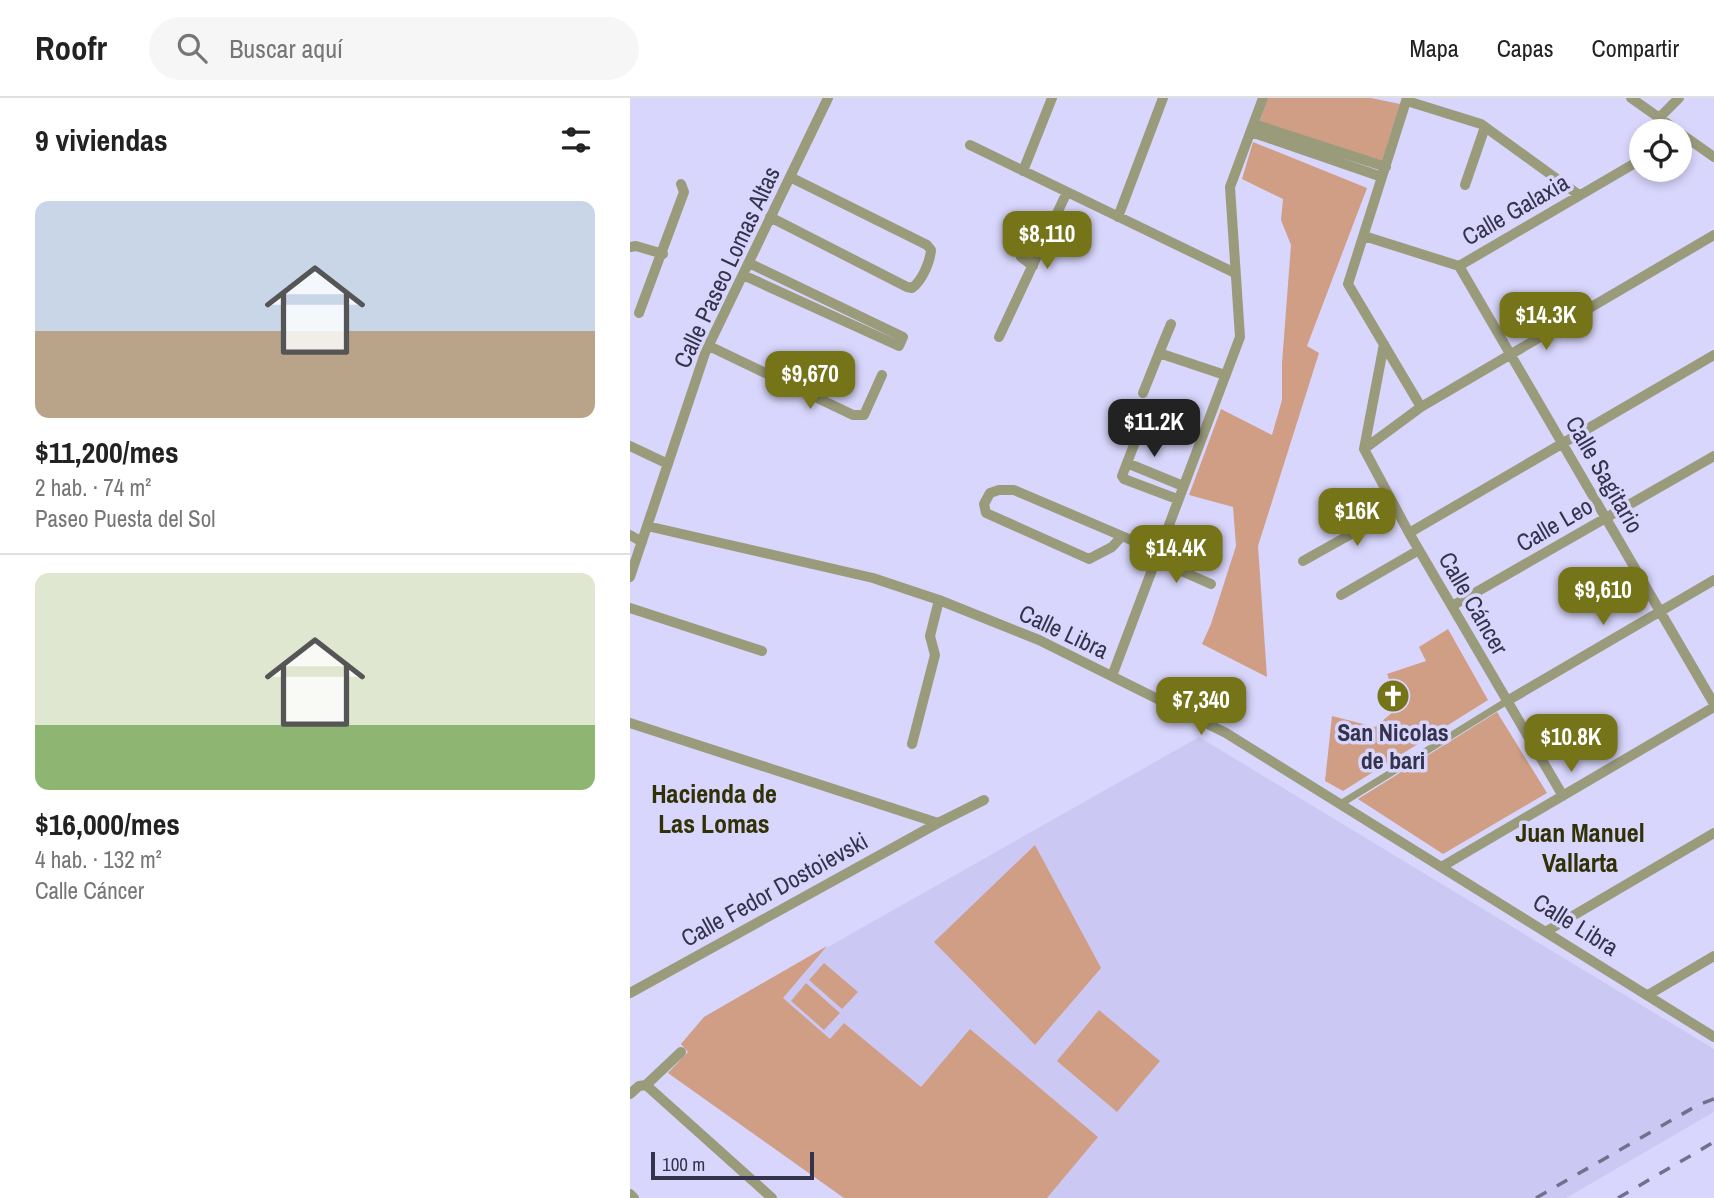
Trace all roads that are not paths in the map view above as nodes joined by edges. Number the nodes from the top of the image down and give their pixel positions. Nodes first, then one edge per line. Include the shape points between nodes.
1 (828, 98) edge
2 (1052, 98) edge
3 (1163, 98) edge
4 (1263, 98) edge
5 (1631, 98) edge
6 (1679, 98) edge
7 (1407, 99) edge
8 (1659, 118) joint
9 (1485, 127) junction
10 (1252, 128) junction
11 (1692, 142) edge
12 (970, 145) dead end
13 (1714, 157) edge
14 (1629, 166) edge
15 (1023, 171) junction
16 (1384, 172) junction
17 (790, 177) junction
18 (681, 184) dead end
19 (1465, 186) dead end
20 (1067, 192) junction
21 (1579, 195) junction
22 (1118, 216) junction
23 (771, 217) junction
24 (1029, 233) dead end
25 (1714, 235) edge
26 (1364, 236) junction
27 (630, 247) edge
28 (663, 254) junction
29 (749, 263) junction
30 (1033, 265) junction
31 (1459, 266) junction
32 (1236, 273) junction
33 (743, 275) junction
34 (639, 313) dead end
35 (1171, 324) dead end
36 (999, 337) dead end
37 (1384, 344) junction
38 (709, 346) junction
39 (1159, 353) junction
40 (1511, 354) junction
41 (1714, 355) edge
42 (882, 375) dead end
43 (1225, 375) junction
44 (1143, 393) dead end
45 (1421, 407) junction
46 (1142, 424) dead end
47 (1563, 443) junction
48 (630, 446) edge
49 (1364, 449) junction
50 (1714, 456) edge
51 (1128, 463) junction
52 (668, 464) junction
53 (1182, 486) junction
54 (1177, 499) junction
55 (1396, 509) junction
56 (1606, 518) junction
57 (647, 526) junction
58 (1409, 533) junction
59 (630, 536) edge
60 (1121, 537) junction
61 (642, 542) junction
62 (1419, 550) junction
63 (1156, 555) junction
64 (1303, 561) dead end
65 (631, 573) edge
66 (1714, 580) edge
67 (1211, 584) dead end
68 (1341, 595) dead end
69 (939, 600) junction
70 (1452, 606) junction
71 (630, 608) edge
72 (1660, 611) junction
73 (762, 652) dead end
74 (1112, 676) junction
75 (1507, 701) junction
76 (1714, 705) edge
77 (630, 723) edge
78 (912, 744) dead end
79 (1563, 796) junction
80 (984, 800) dead end
81 (1342, 803) junction
82 (938, 822) junction
83 (1714, 833) edge
84 (1443, 866) junction
85 (1547, 931) junction
86 (1714, 956) edge
87 (630, 993) edge
88 (1648, 995) junction
89 (1714, 1037) edge
90 (681, 1052) dead end
91 (646, 1085) junction
92 (630, 1094) edge
93 (630, 1194) edge
94 (634, 1198) edge
95 (772, 1198) edge

1 - 17 street, Calle Paseo Lomas Altas
2 - 15 street
3 - 22 street
4 - 10 street
5 - 8 street
6 - 8 street
7 - 9 street
7 - 16 street
9 - 19 street
9 - 21 street
10 - 16 street
10 - 32 street via 1230,187
11 - 13 street
12 - 15 street
14 - 21 street, Calle Galaxia
15 - 20 street
16 - 26 street
17 - 23 street, Calle Paseo Lomas Altas
17 - 23 street via 927,245 930,256 917,285 906,287
18 - 28 street via 684,192
20 - 22 street
20 - 30 street
21 - 31 street, Calle Galaxia
22 - 32 street
23 - 29 street, Calle Paseo Lomas Altas
24 - 30 street via 1021,257
25 - 40 street
26 - 31 street, Calle Galaxia
26 - 37 street via 1348,284
27 - 28 street
28 - 34 street
29 - 33 street, Calle Paseo Lomas Altas
29 - 33 street via 903,337 899,346
30 - 36 street
31 - 40 street, Calle Sagitario
32 - 43 street via 1240,337
33 - 38 street, Calle Paseo Lomas Altas
35 - 39 street
37 - 45 street
37 - 49 street
38 - 42 street via 853,415 864,415
38 - 52 street, Calle Paseo Lomas Altas
39 - 43 street
39 - 44 street
40 - 45 street
40 - 47 street, Calle Sagitario
41 - 47 street
43 - 53 street
45 - 49 street
46 - 51 street
47 - 56 street, Calle Sagitario
47 - 58 street
48 - 52 street
49 - 55 street, Calle Cáncer
50 - 56 street, Calle Leo
51 - 53 street
51 - 54 street via 1124,479
52 - 57 street, Calle Paseo Lomas Altas
53 - 54 street
54 - 63 street
55 - 58 street, Calle Cáncer
55 - 64 street
56 - 70 street, Calle Leo
56 - 72 street, Calle Sagitario
57 - 61 street, Calle Paseo Lomas Altas
57 - 69 street, Calle Libra via 873,578
58 - 62 street, Calle Cáncer
59 - 61 street
60 - 60 street via 1089,559 986,513 984,504 990,493 1014,490
60 - 63 street
61 - 65 street, Calle Paseo Lomas Altas
62 - 68 street
62 - 70 street, Calle Cáncer
63 - 67 street
63 - 74 street
66 - 72 street
69 - 74 street, Calle Libra via 1039,640
69 - 78 street via 930,636 935,655
70 - 75 street, Calle Cáncer
71 - 73 street
72 - 75 street
72 - 76 street, Calle Sagitario
74 - 81 street, Calle Libra via 1219,729
75 - 79 street, Calle Cáncer
75 - 81 street
76 - 79 street
77 - 82 street, Calle Fedor Dostoievski
79 - 84 street
80 - 82 street, Calle Fedor Dostoievski
81 - 84 street, Calle Libra
82 - 87 street, Calle Fedor Dostoievski
83 - 85 street
84 - 85 street, Calle Libra
85 - 88 street, Calle Libra
86 - 88 street
88 - 89 street, Calle Libra
90 - 91 street
91 - 92 street
91 - 95 street
93 - 94 street

